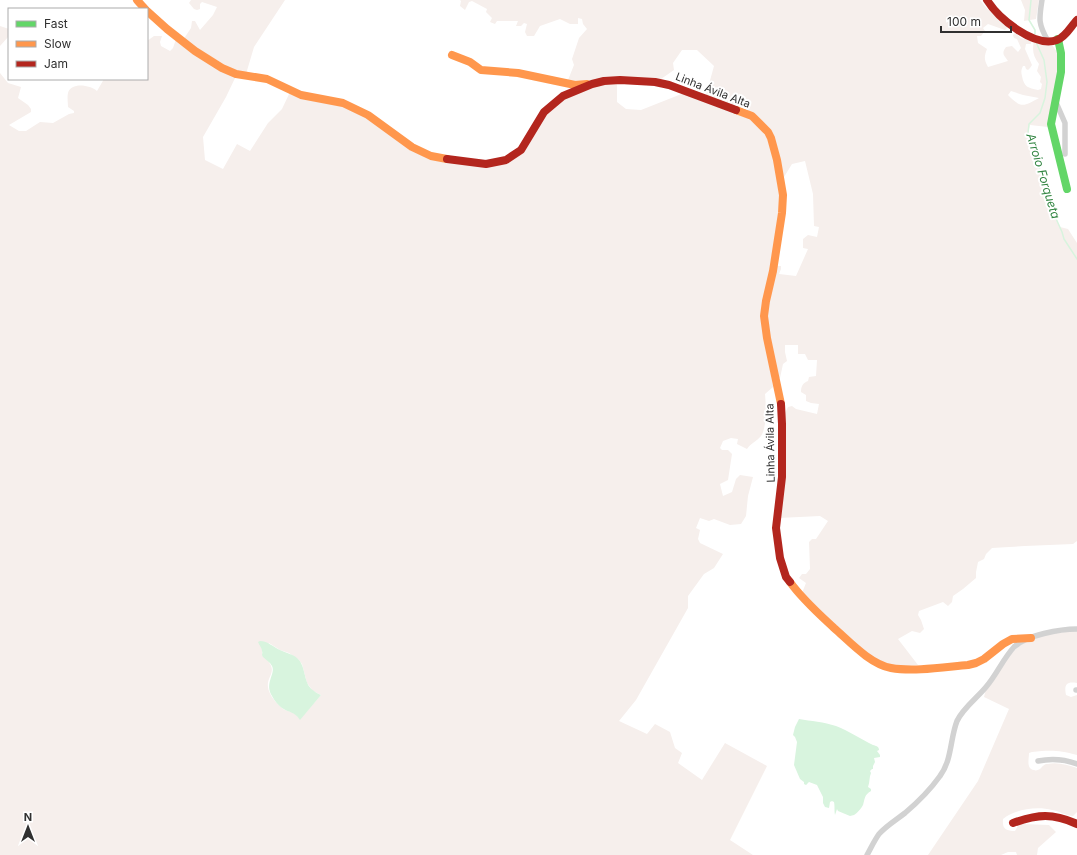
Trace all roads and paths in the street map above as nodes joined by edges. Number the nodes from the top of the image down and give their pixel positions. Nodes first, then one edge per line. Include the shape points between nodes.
1 (137, 0) edge
2 (987, 0) edge
3 (1042, 0) edge
4 (144, 8) edge
5 (148, 12) edge
6 (1077, 20) edge
7 (1058, 40) junction
8 (1044, 41) junction
9 (452, 55) dead end
10 (592, 84) junction
11 (1055, 100) junction
12 (1065, 154) dead end
13 (1067, 189) dead end
14 (1077, 629) edge
15 (1031, 638) junction
16 (1038, 761) dead end
17 (1077, 764) edge
18 (1013, 823) dead end
19 (1077, 824) edge
20 (866, 855) edge

1 - 4 street, Linha Ávila Alta
2 - 8 street via 1000,16 1027,36
3 - 8 street via 1039,21
5 - 10 street, Linha Ávila Alta via 194,51 222,68 236,74 267,79 301,95 343,103 368,115 412,147 431,156 455,161 486,164 506,160 521,150 544,112 563,96
6 - 7 street
7 - 8 street
7 - 11 street via 1062,72
9 - 10 street via 470,62 481,70 518,72 575,84
10 - 15 street, Linha Ávila Alta via 620,80 669,85 752,116 771,138 783,195 764,316 781,404 782,477 777,536 780,558 790,584 858,650 890,668 908,670 968,665 984,659 1012,639
11 - 12 street via 1065,123
11 - 13 street via 1051,124
14 - 15 street via 1050,632
15 - 20 street via 1015,647 993,679 958,719 942,774 916,803 880,834
16 - 17 street via 1050,759
18 - 19 street via 1042,815 1062,818

